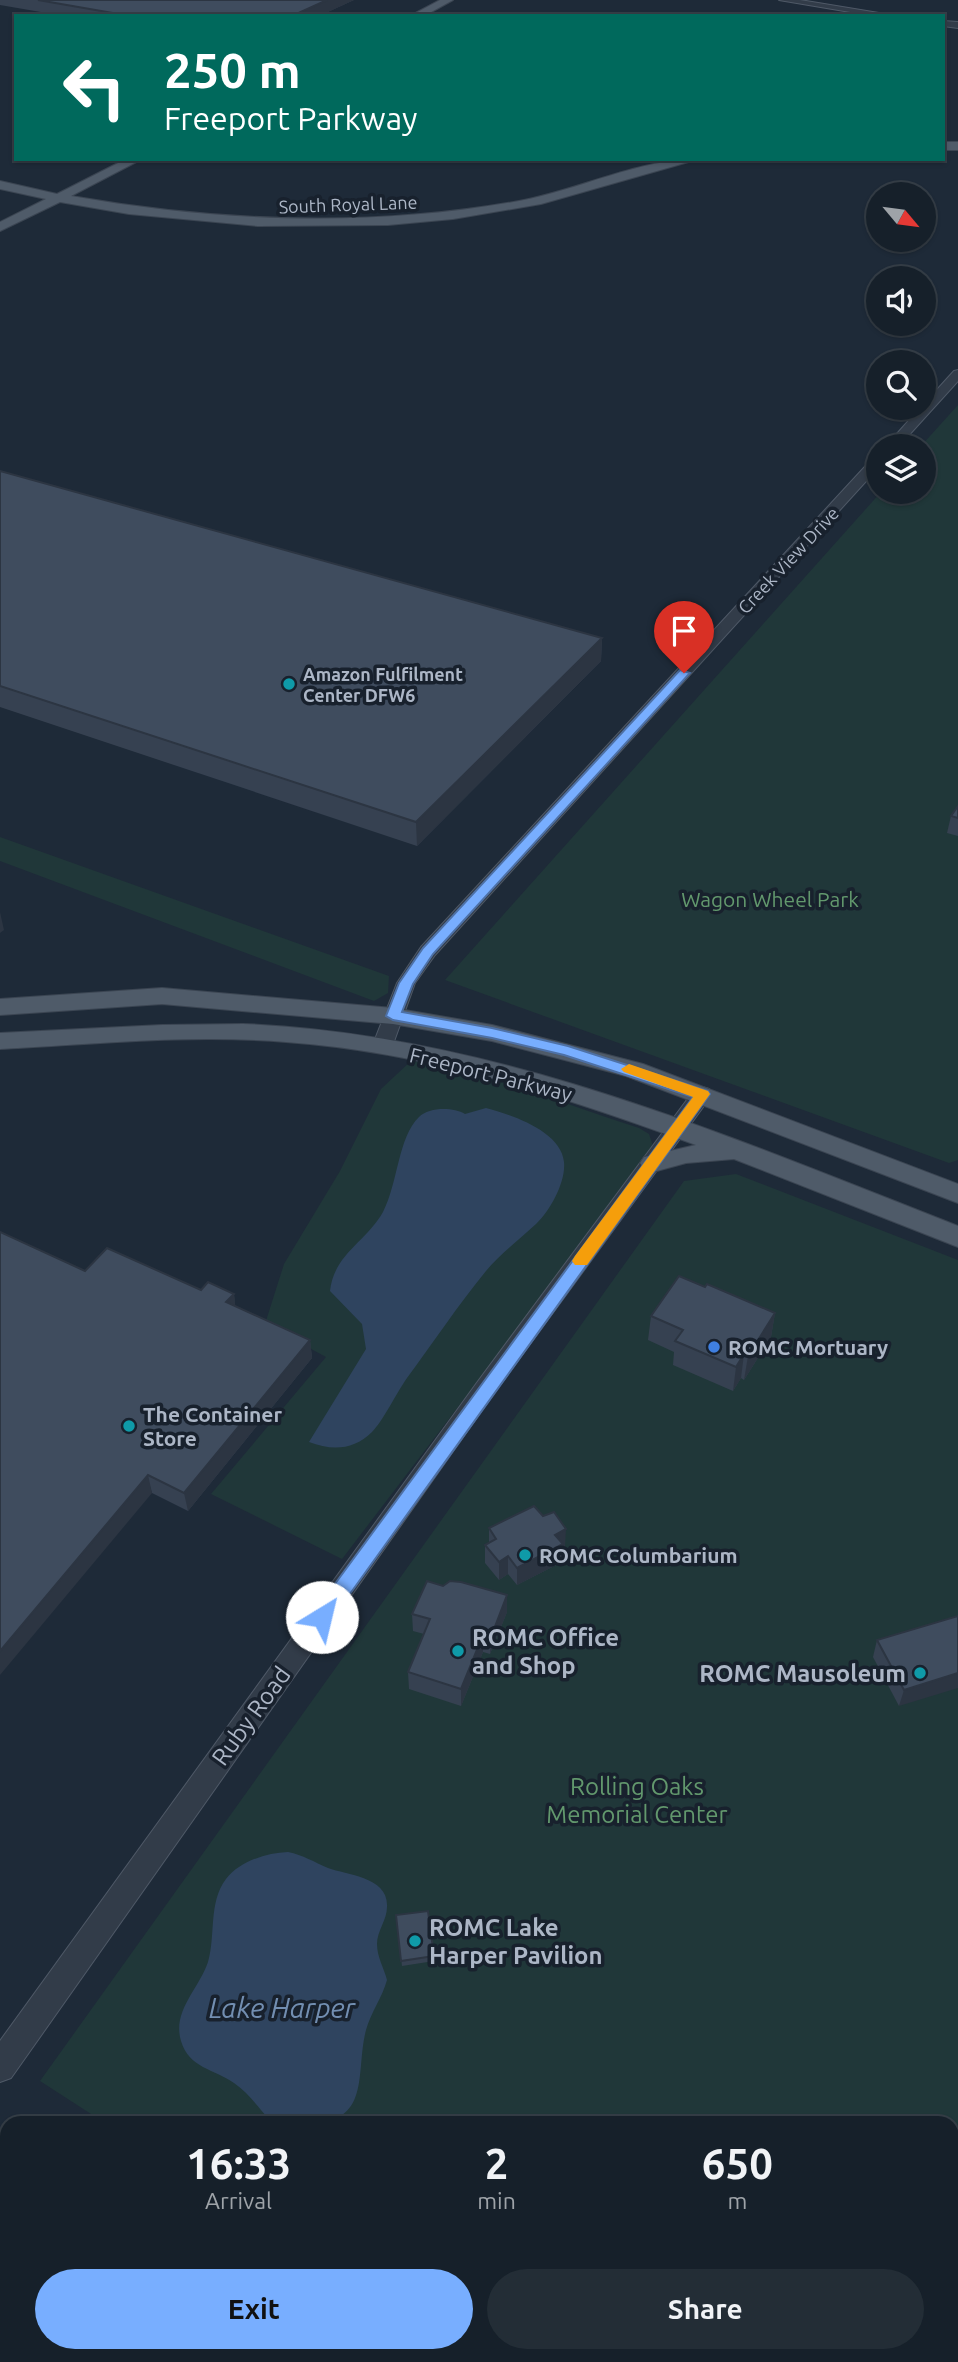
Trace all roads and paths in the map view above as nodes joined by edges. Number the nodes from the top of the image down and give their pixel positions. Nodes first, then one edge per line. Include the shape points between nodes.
1 (783, 0) edge
2 (451, 4) edge
3 (433, 11) edge
4 (879, 14) edge
5 (115, 161) edge
6 (131, 161) edge
7 (659, 161) edge
8 (685, 161) edge
9 (0, 176) edge
10 (0, 185) edge
11 (573, 189) junction
12 (57, 194) junction
13 (0, 217) edge
14 (0, 227) edge
15 (958, 374) edge
16 (903, 434) edge
17 (866, 474) edge
18 (0, 1007) edge
19 (393, 1016) junction
20 (0, 1041) edge
21 (382, 1046) junction
22 (702, 1094) junction
23 (679, 1128) junction
24 (741, 1152) junction
25 (653, 1163) junction
26 (958, 1194) edge
27 (958, 1237) edge
28 (0, 2067) edge

1 - 4 street
2 - 3 main road
5 - 12 main road
6 - 12 main road
7 - 11 main road, South Royal Lane
8 - 11 main road, South Royal Lane
9 - 12 main road, South Royal Lane
10 - 12 main road, South Royal Lane
11 - 12 main road, South Royal Lane via 522,204 443,216 268,224 187,219
12 - 13 main road
12 - 14 main road
15 - 16 street
17 - 19 street, Creek View Drive via 428,951 406,983
18 - 19 main road, Freeport Parkway via 163,996
19 - 21 street, Creek View Drive
19 - 22 main road, Freeport Parkway via 568,1051
20 - 21 main road, Freeport Parkway via 262,1033
21 - 23 main road, Freeport Parkway via 469,1065
22 - 23 street, Ruby Road
22 - 26 main road, Freeport Parkway
23 - 24 main road, Freeport Parkway
23 - 25 street, Ruby Road
24 - 25 main road via 713,1151
24 - 27 main road, Freeport Parkway
25 - 28 street, Ruby Road

